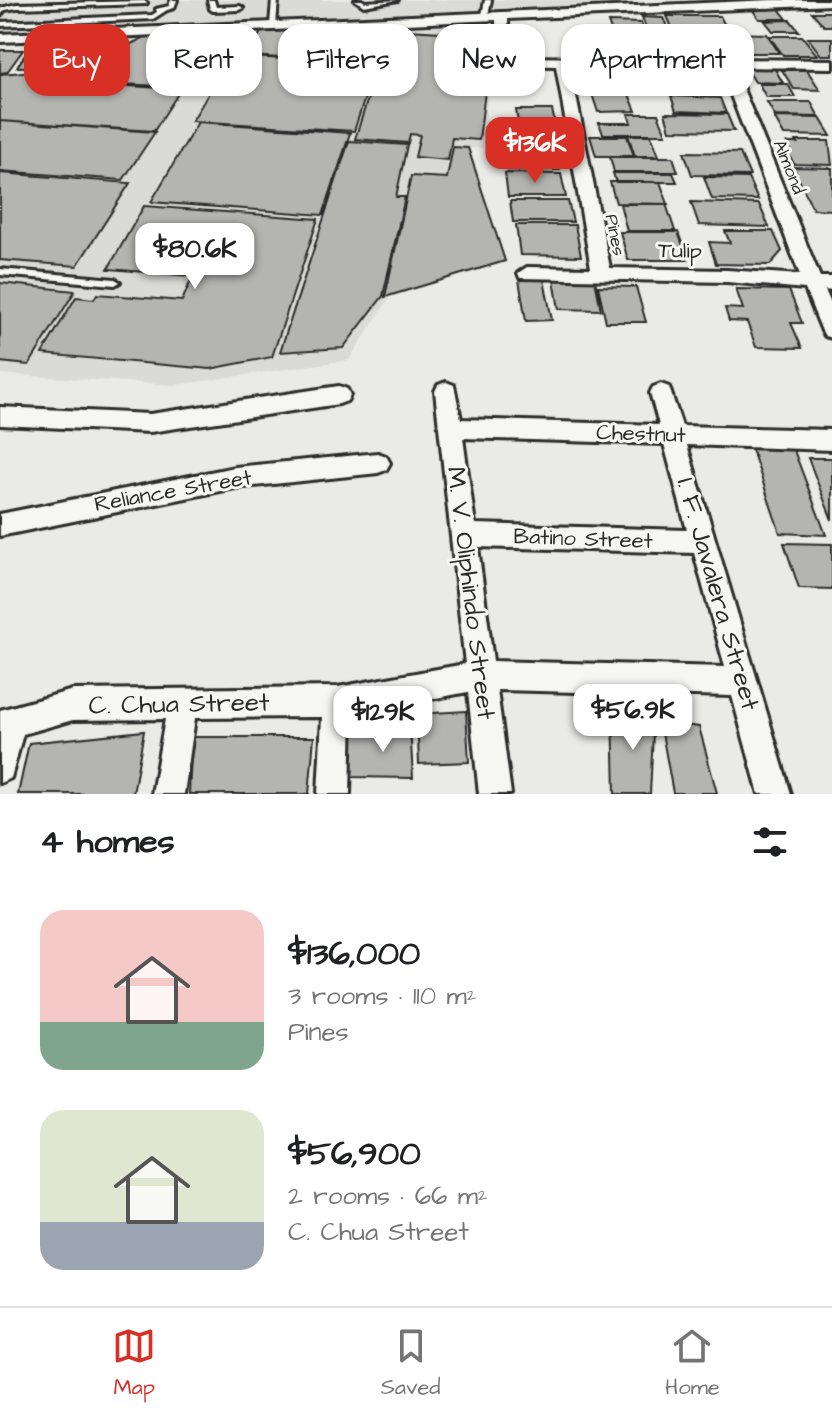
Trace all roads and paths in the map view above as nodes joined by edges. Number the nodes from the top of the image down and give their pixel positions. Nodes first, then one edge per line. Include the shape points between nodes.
1 (175, 0) edge
2 (181, 0) edge
3 (211, 0) edge
4 (275, 0) edge
5 (358, 0) edge
6 (395, 0) edge
7 (488, 0) edge
8 (146, 1) edge
9 (832, 1) edge
10 (130, 2) junction
11 (596, 5) edge
12 (240, 8) dead end
13 (164, 10) junction
14 (0, 14) edge
15 (502, 14) junction
16 (485, 15) junction
17 (124, 19) junction
18 (0, 24) edge
19 (273, 25) junction
20 (0, 38) edge
21 (561, 62) edge
22 (754, 64) edge
23 (832, 64) edge
24 (568, 96) edge
25 (740, 96) edge
26 (0, 272) edge
27 (527, 273) dead end
28 (602, 274) junction
29 (115, 282) dead end
30 (823, 283) edge
31 (832, 331) edge
32 (446, 391) dead end
33 (661, 393) dead end
34 (339, 395) dead end
35 (0, 416) edge
36 (450, 428) junction
37 (673, 435) junction
38 (832, 440) edge
39 (378, 463) dead end
40 (0, 525) edge
41 (464, 535) junction
42 (703, 542) junction
43 (482, 675) junction
44 (742, 682) junction
45 (338, 702) junction
46 (182, 704) junction
47 (5, 724) edge
48 (0, 767) edge
49 (168, 794) edge
50 (334, 794) edge
51 (495, 794) edge
52 (775, 794) edge

1 - 2 lane
1 - 13 lane
3 - 12 lane via 213,9
4 - 19 lane
5 - 6 lane
7 - 16 lane
8 - 10 lane
8 - 13 lane via 143,7
9 - 11 street
10 - 14 lane via 17,6
10 - 17 lane
11 - 15 street
13 - 17 lane via 153,17
15 - 16 street
15 - 21 street via 502,59
16 - 19 street
17 - 18 lane
19 - 20 street
22 - 23 street
24 - 28 street, Pines
25 - 30 street, Almond
26 - 29 lane
27 - 28 street, Tulip
28 - 30 street, Tulip
30 - 31 street, Almond
32 - 36 street, M. V. Oliphindo Street
33 - 37 street, I. F. Javalera Street
34 - 35 street via 150,423
36 - 37 street, Chestnut
36 - 41 street, M. V. Oliphindo Street
37 - 38 street, Chestnut
37 - 42 street, I. F. Javalera Street
39 - 40 street, Reliance Street via 183,485
41 - 42 street, Batino Street
41 - 43 street, M. V. Oliphindo Street
42 - 44 street, I. F. Javalera Street
43 - 44 street, C. Chua Street
43 - 45 street, C. Chua Street
43 - 51 street, M. V. Oliphindo Street
44 - 52 street, I. F. Javalera Street
45 - 46 street, C. Chua Street
45 - 50 street
46 - 47 street, C. Chua Street via 73,705
46 - 49 street
47 - 48 street

